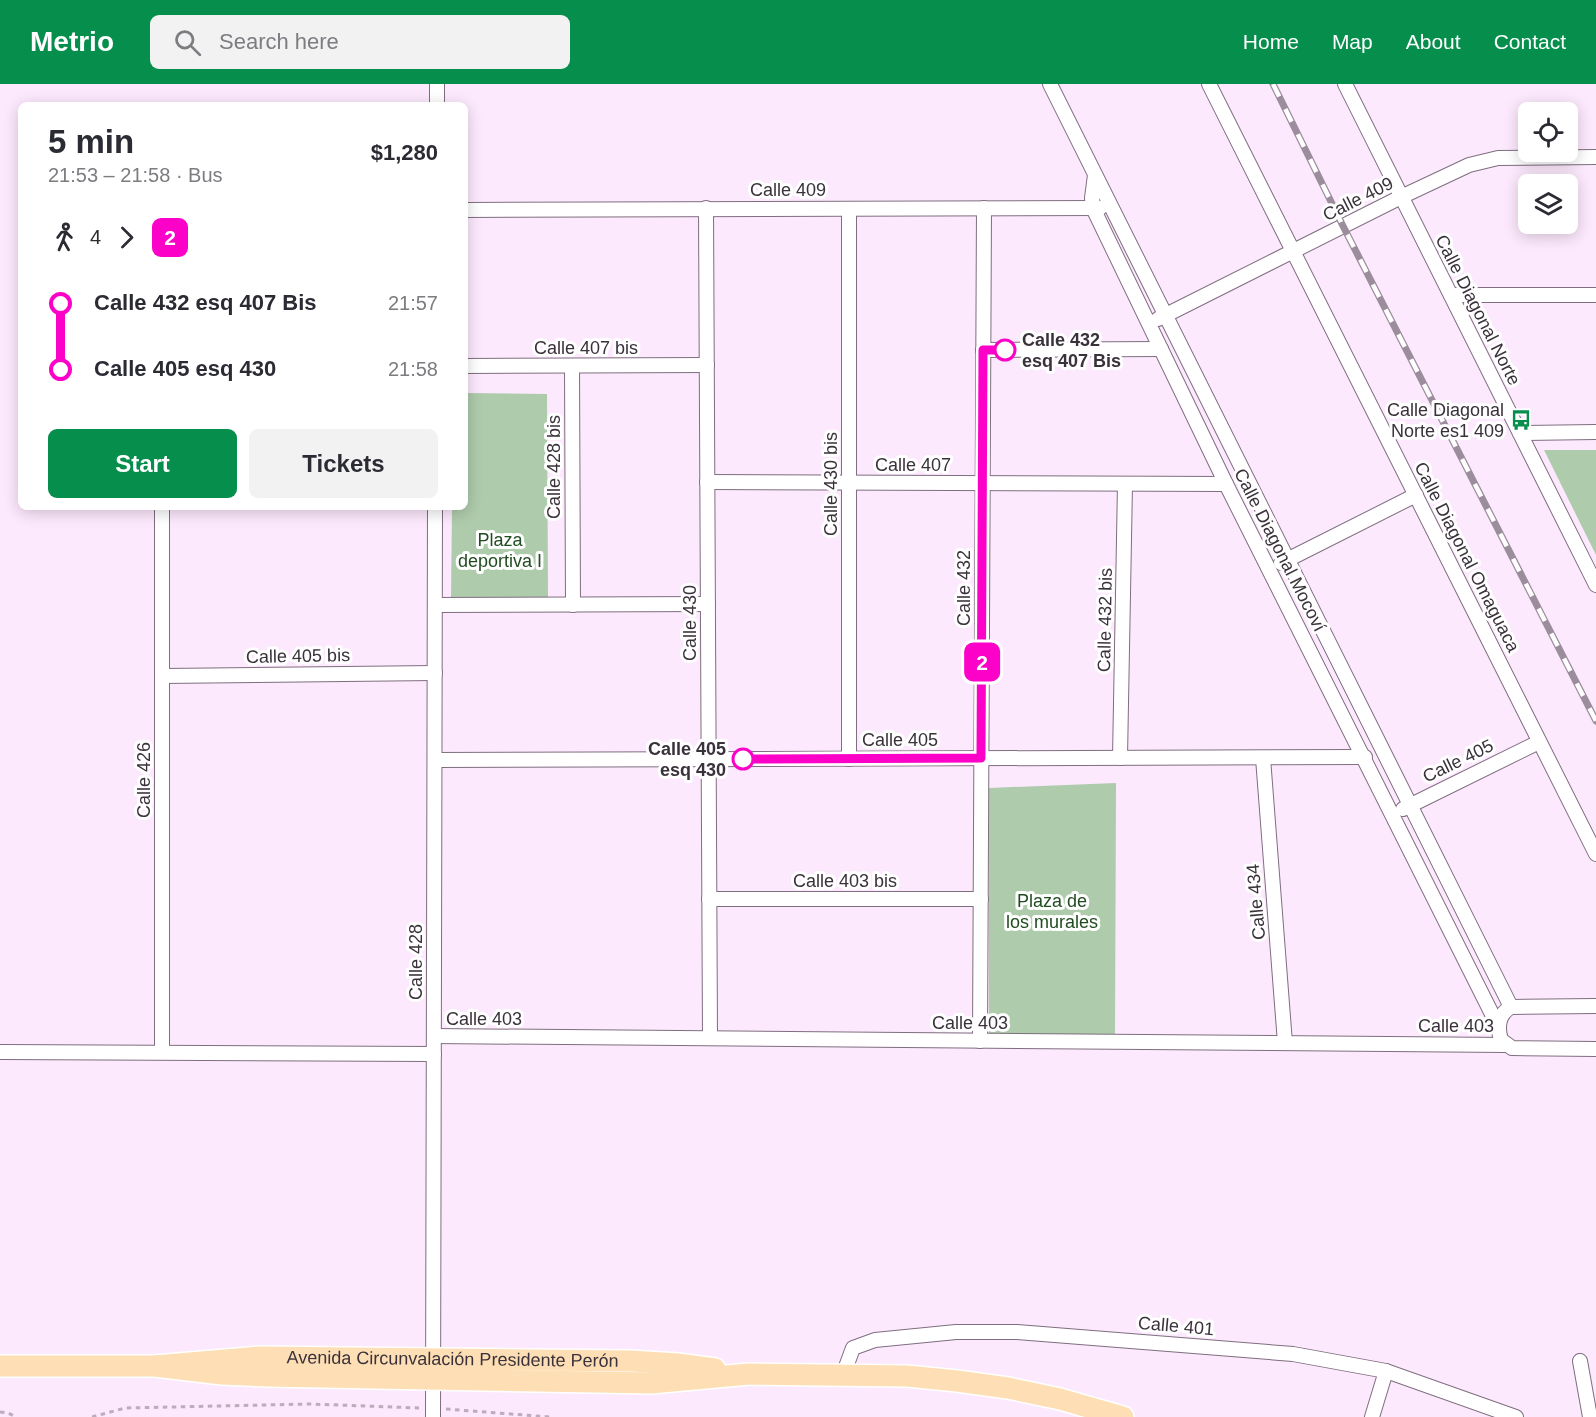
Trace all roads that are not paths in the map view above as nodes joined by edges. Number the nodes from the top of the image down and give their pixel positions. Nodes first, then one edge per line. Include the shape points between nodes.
1 (437, 84) edge
2 (1050, 84) edge
3 (1209, 84) edge
4 (1344, 84) edge
5 (437, 102) edge
6 (1596, 158) edge
7 (1095, 175) junction
8 (1401, 197) junction
9 (1093, 207) junction
10 (706, 208) junction
11 (849, 208) junction
12 (984, 208) junction
13 (1111, 208) junction
14 (468, 210) edge
15 (1293, 251) junction
16 (1451, 296) junction
17 (1596, 296) edge
18 (1165, 316) junction
19 (1149, 324) junction
20 (1161, 349) junction
21 (983, 350) junction
22 (707, 365) junction
23 (468, 366) edge
24 (572, 366) junction
25 (1596, 432) edge
26 (1520, 433) junction
27 (707, 482) junction
28 (849, 483) junction
29 (982, 483) junction
30 (1125, 484) junction
31 (1226, 484) junction
32 (1416, 495) junction
33 (162, 510) edge
34 (435, 510) edge
35 (1287, 560) junction
36 (1269, 569) junction
37 (1596, 585) edge
38 (708, 604) junction
39 (435, 605) junction
40 (573, 605) junction
41 (435, 673) junction
42 (162, 676) junction
43 (1539, 741) junction
44 (1365, 757) junction
45 (981, 758) junction
46 (1120, 758) junction
47 (1263, 758) junction
48 (708, 759) junction
49 (849, 759) junction
50 (435, 760) junction
51 (1410, 805) junction
52 (1393, 814) junction
53 (1596, 854) edge
54 (709, 898) junction
55 (981, 899) junction
56 (1596, 1006) edge
57 (1511, 1007) junction
58 (1498, 1028) junction
59 (434, 1036) junction
60 (710, 1038) junction
61 (980, 1041) junction
62 (1285, 1043) junction
63 (1506, 1045) junction
64 (1596, 1049) edge
65 (0, 1052) edge
66 (162, 1052) junction
67 (434, 1054) junction
68 (1580, 1361) dead end
69 (0, 1366) edge
70 (433, 1369) junction
71 (1386, 1371) junction
72 (843, 1375) junction
73 (433, 1413) edge
74 (1123, 1417) edge
75 (1372, 1417) edge
76 (1516, 1417) edge
77 (1590, 1417) edge

1 - 5 street
2 - 7 street
3 - 15 street, Calle Diagonal Omaguaca
4 - 8 street, Calle Diagonal Norte
6 - 8 street, Calle 409 via 1484,160
7 - 9 street, Calle Diagonal Mocoví
7 - 13 street, Calle Diagonal Mocoví
8 - 15 street, Calle 409
8 - 16 street, Calle Diagonal Norte
9 - 12 street, Calle 409
9 - 13 street, Calle 409
9 - 19 street, Calle Diagonal Mocoví
10 - 11 street, Calle 409
10 - 14 street, Calle 409
10 - 22 street, Calle 430
11 - 12 street, Calle 409
11 - 28 street, Calle 430 bis
12 - 21 street, Calle 432
13 - 18 street, Calle Diagonal Mocoví
15 - 18 street, Calle 409
15 - 32 street, Calle Diagonal Omaguaca
16 - 17 street
16 - 26 street, Calle Diagonal Norte
18 - 19 street, Calle 409
18 - 35 street, Calle Diagonal Mocoví
19 - 20 street, Calle Diagonal Mocoví
20 - 21 street
20 - 31 street, Calle Diagonal Mocoví
21 - 29 street, Calle 432
22 - 24 street, Calle 407 bis
22 - 27 street, Calle 430
23 - 24 street, Calle 407 bis
24 - 40 street, Calle 428 bis
25 - 26 street
26 - 37 street, Calle Diagonal Norte
27 - 28 street, Calle 407
27 - 38 street, Calle 430
28 - 29 street, Calle 407
28 - 49 street, Calle 430 bis
29 - 30 street, Calle 407
29 - 45 street, Calle 432
30 - 31 street, Calle 407
30 - 46 street, Calle 432 bis
31 - 36 street, Calle Diagonal Mocoví
32 - 35 street
32 - 43 street, Calle Diagonal Omaguaca
33 - 42 street, Calle 426
34 - 39 street, Calle 428
35 - 36 street
35 - 51 street, Calle Diagonal Mocoví
36 - 44 street, Calle Diagonal Mocoví
38 - 40 street
38 - 48 street, Calle 430
39 - 40 street
39 - 41 street, Calle 428
41 - 42 street, Calle 405 bis
41 - 50 street, Calle 428
42 - 66 street, Calle 426
43 - 51 street, Calle 405
43 - 53 street, Calle Diagonal Omaguaca
44 - 47 street, Calle 405
44 - 52 street, Calle Diagonal Mocoví
45 - 46 street, Calle 405
45 - 49 street, Calle 405
45 - 55 street, Calle 432
46 - 47 street, Calle 405
47 - 62 street, Calle 434
48 - 49 street, Calle 405
48 - 50 street, Calle 405
48 - 54 street, Calle 430
50 - 59 street, Calle 428
51 - 52 street, Calle 405
51 - 57 street, Calle Diagonal Mocoví
52 - 58 street, Calle Diagonal Mocoví
54 - 55 street, Calle 403 bis
54 - 60 street, Calle 430
55 - 61 street, Calle 432
56 - 57 street, Calle 403
57 - 58 street, Calle 403 via 1501,1016
58 - 63 street, Calle 403
59 - 60 street, Calle 403
59 - 67 street, Calle 428
60 - 61 street, Calle 403
61 - 62 street, Calle 403
62 - 63 street, Calle 403
63 - 64 street, Calle 403 via 1518,1049
65 - 66 street, Calle 403
66 - 67 street, Calle 403
67 - 70 street, Calle 428
68 - 77 street
69 - 70 main road, Avenida Circunvalación Presidente Perón via 155,1366 250,1376
70 - 72 main road, Avenida Circunvalación Presidente Perón via 651,1383 749,1374
70 - 73 street, Calle 428
71 - 72 street, Calle 401 via 1281,1353 1083,1336 956,1332 874,1340 853,1348
71 - 75 street
71 - 76 street, Calle 401
72 - 74 main road, Avenida Circunvalación Presidente Perón via 907,1376 978,1384 1060,1399

